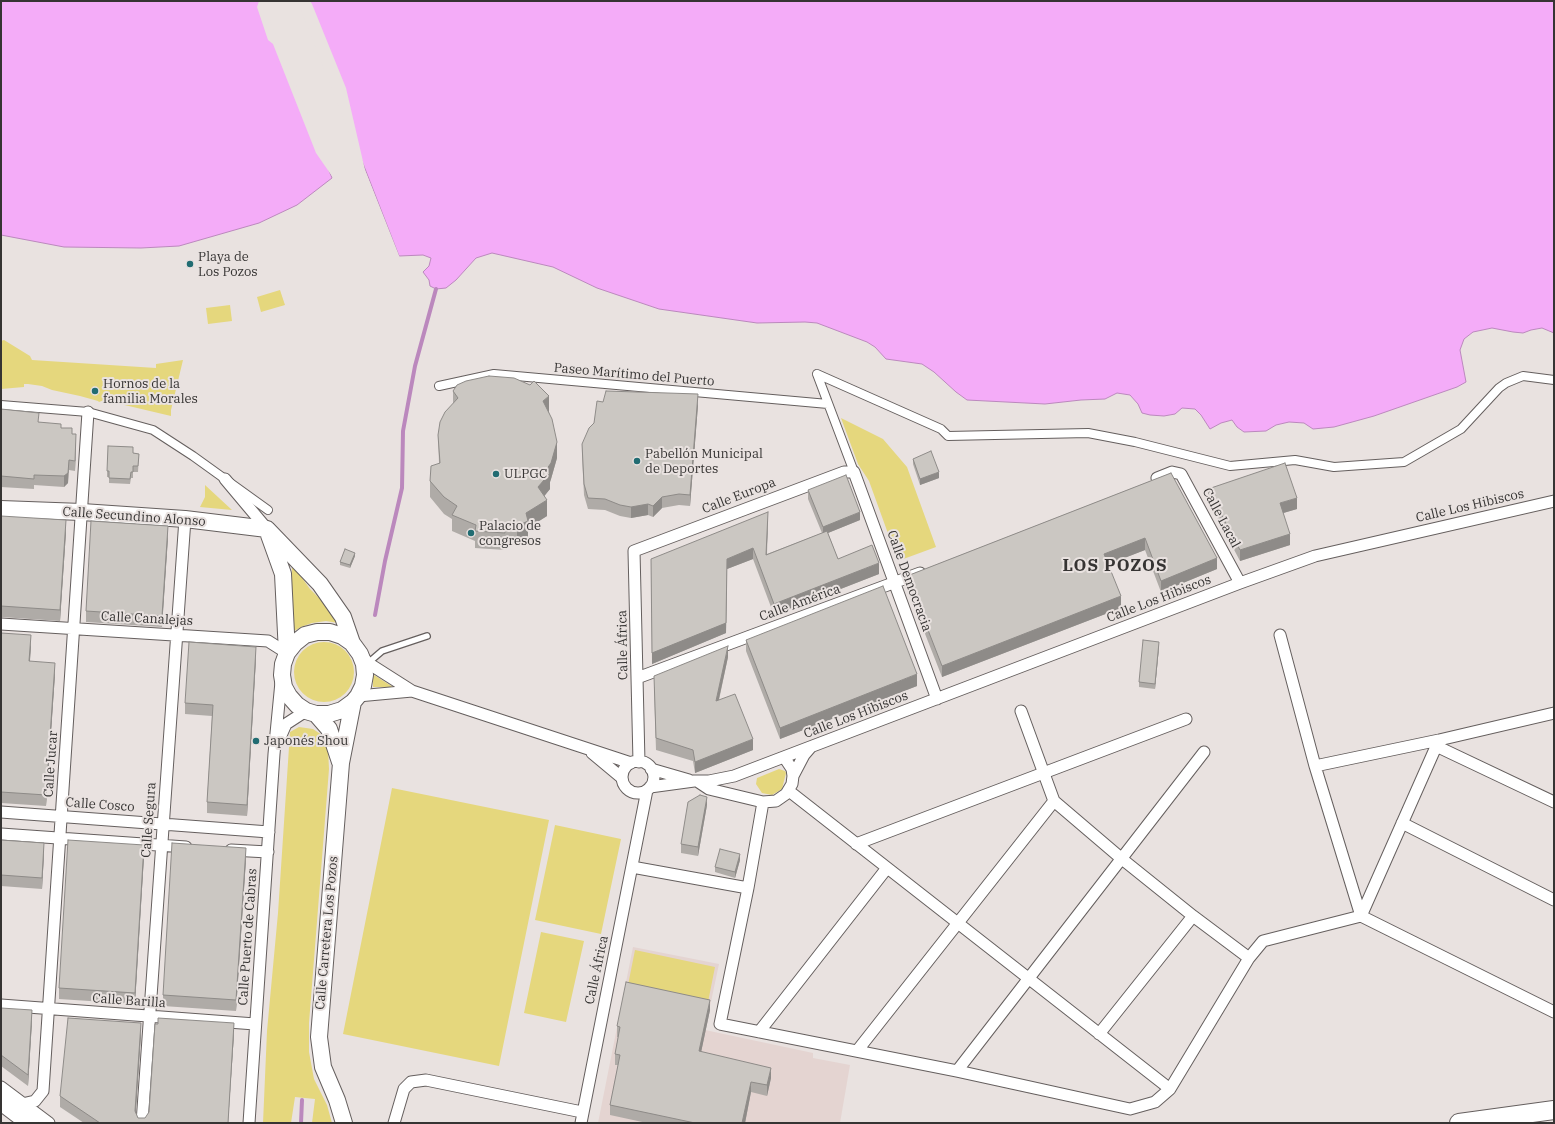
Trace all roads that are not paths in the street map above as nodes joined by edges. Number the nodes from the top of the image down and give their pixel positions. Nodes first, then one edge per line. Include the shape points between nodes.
1 (1554, 380) edge
2 (439, 386) dead end
3 (828, 404) junction
4 (1, 405) edge
5 (88, 412) junction
6 (854, 472) junction
7 (225, 479) junction
8 (1144, 484) edge
9 (1554, 501) edge
10 (1, 509) edge
11 (268, 510) dead end
12 (82, 512) junction
13 (185, 519) junction
14 (267, 529) junction
15 (634, 551) joint
16 (931, 568) edge
17 (894, 583) junction
18 (1240, 583) junction
19 (1, 624) edge
20 (74, 629) junction
21 (176, 635) junction
22 (427, 636) dead end
23 (1280, 636) dead end
24 (287, 653) junction
25 (360, 653) junction
26 (282, 675) junction
27 (638, 678) junction
28 (412, 692) junction
29 (356, 699) junction
30 (937, 699) junction
31 (1021, 711) dead end
32 (311, 712) junction
33 (1554, 713) edge
34 (1186, 719) dead end
35 (1438, 743) junction
36 (812, 746) junction
37 (585, 748) junction
38 (1204, 752) dead end
39 (274, 754) junction
40 (784, 757) junction
41 (635, 762) junction
42 (341, 763) junction
43 (1315, 766) junction
44 (651, 769) junction
45 (1044, 772) junction
46 (793, 776) junction
47 (622, 778) junction
48 (696, 781) junction
49 (649, 788) junction
50 (789, 791) junction
51 (633, 793) junction
52 (1054, 801) junction
53 (763, 802) junction
54 (1554, 802) edge
55 (1, 812) edge
56 (62, 817) junction
57 (163, 824) junction
58 (641, 824) junction
59 (1402, 824) junction
60 (269, 832) junction
61 (1, 834) edge
62 (60, 838) junction
63 (856, 844) junction
64 (161, 845) junction
65 (199, 848) edge
66 (222, 849) edge
67 (268, 852) junction
68 (1122, 859) junction
69 (632, 867) junction
70 (887, 868) junction
71 (748, 888) junction
72 (1554, 900) edge
73 (1193, 916) junction
74 (1361, 916) junction
75 (958, 923) junction
76 (1249, 958) junction
77 (1029, 979) junction
78 (1, 1005) edge
79 (49, 1009) junction
80 (1554, 1012) edge
81 (149, 1016) junction
82 (255, 1024) junction
83 (759, 1032) junction
84 (1099, 1034) junction
85 (857, 1051) junction
86 (957, 1071) junction
87 (1, 1087) edge
88 (1170, 1089) junction
89 (337, 1100) junction
90 (1, 1101) edge
91 (22, 1104) junction
92 (1554, 1110) edge
93 (581, 1118) edge
94 (30, 1123) edge
95 (49, 1123) edge
96 (142, 1123) edge
97 (249, 1123) edge
98 (344, 1123) edge
99 (354, 1123) edge
100 (394, 1123) edge
101 (1459, 1123) edge

1 - 3 street via 1523,376 1506,383 1461,430 1404,462 1334,467 1295,460 1230,466 1088,433 948,436 941,429 817,374
2 - 3 street, Paseo Marítimo del Puerto via 494,374
3 - 6 street
4 - 5 street
5 - 7 street via 153,430
5 - 12 street, Calle Jucar
6 - 15 street, Calle Europa via 844,472
6 - 17 street, Calle Democracia
7 - 11 street
7 - 14 street
8 - 18 street, Calle Lacal via 1172,472 1181,474
9 - 18 street, Calle Los Hibiscos via 1315,556
10 - 12 main road, Calle Secundino Alonso
12 - 13 main road, Calle Secundino Alonso
12 - 20 street, Calle Jucar
13 - 14 main road, Calle Secundino Alonso
13 - 21 street, Calle Segura
14 - 24 main road via 283,574
14 - 25 main road via 320,584 343,617
15 - 27 street, Calle África
16 - 17 street, Calle América
17 - 27 street, Calle América
17 - 30 street, Calle Democracia
18 - 30 street, Calle Los Hibiscos
19 - 20 street, Calle Canalejas
20 - 21 street, Calle Canalejas
20 - 56 street, Calle Jucar
21 - 24 street, Calle Canalejas via 268,641
21 - 57 street, Calle Segura
22 - 25 lane via 382,651
23 - 43 street
24 - 25 main road via 305,636 317,632 330,632 342,636
24 - 26 main road
25 - 28 street
25 - 29 main road via 365,675
26 - 32 main road via 289,696 297,705
26 - 39 street, Calle Puerto de Cabras
27 - 41 street, Calle África
28 - 29 street
28 - 37 street
29 - 32 main road via 342,710 329,714
29 - 42 main road, Calle Carretera Los Pozos
30 - 36 street, Calle Los Hibiscos
31 - 45 street
32 - 39 street, Calle Puerto de Cabras via 286,724
32 - 42 main road via 329,729
33 - 35 street
34 - 45 street
35 - 43 street
35 - 54 street
35 - 59 street
36 - 40 street, Calle Los Hibiscos
36 - 46 street
37 - 41 street
37 - 47 street
38 - 68 street
39 - 60 street, Calle Puerto de Cabras
40 - 46 street via 792,769
40 - 48 street, Calle Los Hibiscos via 734,776
41 - 44 street via 648,765
41 - 47 street via 624,769
42 - 89 main road, Calle Carretera Los Pozos via 319,1037 323,1067
43 - 74 street
44 - 48 street
44 - 49 street via 653,778
45 - 52 street
45 - 63 street
46 - 50 street
47 - 51 street via 625,787
48 - 49 street
48 - 53 street via 709,789
49 - 51 street
49 - 58 street, Calle África
50 - 53 street via 776,801
50 - 63 street
51 - 58 street, Calle África
52 - 68 street
52 - 75 street
53 - 71 street
55 - 56 street, Calle Cosco
56 - 57 street, Calle Cosco
56 - 62 street, Calle Jucar
57 - 60 street, Calle Cosco
57 - 64 street, Calle Segura
58 - 69 street, Calle África
59 - 72 street
59 - 74 street
60 - 67 street, Calle Puerto de Cabras
61 - 62 street
62 - 64 street
62 - 79 street, Calle Jucar
63 - 70 street
64 - 65 street
64 - 81 street, Calle Segura
66 - 67 street
67 - 82 street, Calle Puerto de Cabras
68 - 73 street
68 - 77 street
69 - 71 street
69 - 93 street, Calle África
70 - 75 street
70 - 83 street
71 - 83 street via 720,1024
73 - 76 street
73 - 84 street
74 - 76 street via 1263,941
74 - 80 street
75 - 77 street
75 - 85 street
76 - 88 street
77 - 84 street
77 - 86 street
78 - 79 street, Calle Barilla
79 - 81 street, Calle Barilla
79 - 91 street, Calle Jucar via 43,1091 35,1101
81 - 82 street, Calle Barilla
81 - 96 street, Calle Segura
82 - 97 street, Calle Puerto de Cabras
83 - 85 street
84 - 88 street
85 - 86 street
86 - 88 street via 1130,1109 1156,1102
87 - 91 street
89 - 98 main road
89 - 99 main road
90 - 94 highway
91 - 95 street
92 - 101 highway
93 - 100 street via 426,1080 411,1082 404,1089

